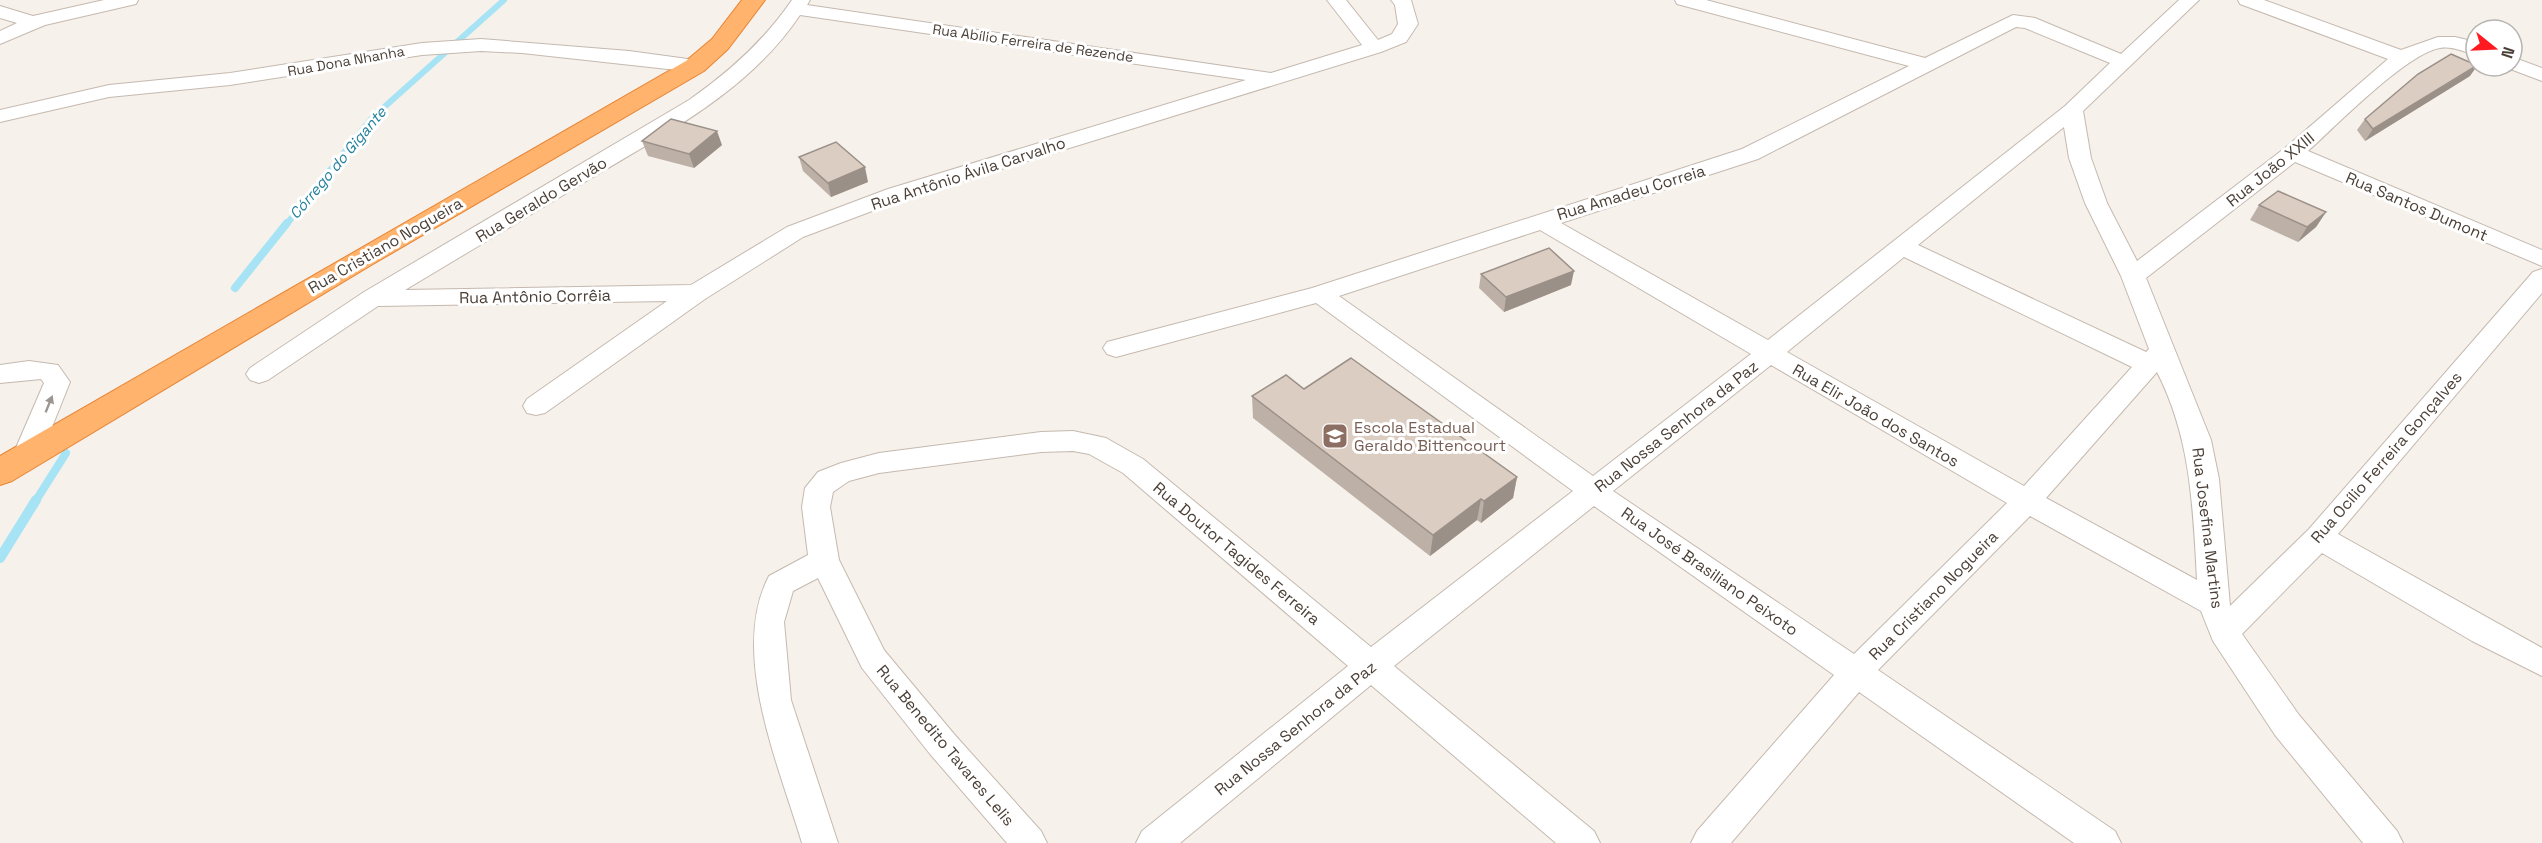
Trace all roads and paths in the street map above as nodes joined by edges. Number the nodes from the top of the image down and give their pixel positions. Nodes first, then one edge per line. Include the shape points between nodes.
1 (95, 0) edge
2 (129, 0) edge
3 (754, 0) edge
4 (1336, 0) edge
5 (1400, 0) edge
6 (1684, 0) edge
7 (2190, 0) edge
8 (2247, 0) edge
9 (799, 4) edge
10 (0, 12) edge
11 (32, 22) junction
12 (0, 38) edge
13 (2464, 46) edge
14 (1374, 48) junction
15 (2402, 57) junction
16 (2124, 62) junction
17 (1926, 64) junction
18 (695, 66) junction
19 (2524, 68) edge
20 (2542, 75) edge
21 (1270, 78) junction
22 (2072, 110) junction
23 (0, 116) edge
24 (2293, 153) junction
25 (1540, 220) junction
26 (1900, 246) junction
27 (2542, 259) edge
28 (2133, 276) junction
29 (2542, 277) edge
30 (696, 293) junction
31 (1320, 294) junction
32 (373, 298) junction
33 (1116, 348) dead end
34 (1769, 354) junction
35 (2156, 357) junction
36 (0, 374) edge
37 (259, 374) dead end
38 (536, 406) dead end
39 (26, 457) junction
40 (0, 472) edge
41 (828, 479) joint
42 (1593, 491) junction
43 (2027, 501) junction
44 (2319, 537) junction
45 (824, 560) junction
46 (2214, 603) junction
47 (2224, 632) junction
48 (2542, 663) edge
49 (1372, 665) junction
50 (1856, 672) junction
51 (820, 843) edge
52 (1029, 843) edge
53 (1154, 843) edge
54 (1582, 843) edge
55 (1709, 843) edge
56 (2103, 843) edge
57 (2385, 843) edge

1 - 11 street
2 - 11 street
3 - 18 highway, Rua Cristiano Nogueira via 720,44
4 - 14 street
5 - 14 street, Rua Antônio Ávila Carvalho via 1408,24 1399,38
6 - 17 street
7 - 16 street, Rua Nossa Senhora da Paz
8 - 15 street
9 - 21 street, Rua Abílio Ferreira de Rezende
9 - 32 street, Rua Geraldo Gervão via 769,43 726,85 680,117
10 - 11 street
11 - 12 street
13 - 15 street, Rua João XXIII via 2441,40
14 - 21 street, Rua Antônio Ávila Carvalho
15 - 24 street, Rua João XXIII
16 - 17 street, Rua Amadeu Correia via 2013,21
16 - 22 street, Rua Nossa Senhora da Paz
17 - 25 street, Rua Amadeu Correia via 1750,154
18 - 23 street, Rua Dona Nhanha via 482,45 422,49 241,78 109,91
18 - 39 highway, Rua Cristiano Nogueira
19 - 20 street
21 - 30 street, Rua Antônio Ávila Carvalho via 896,194 795,232
22 - 26 street, Rua Nossa Senhora da Paz
22 - 28 street, Rua Josefina Martins via 2080,158 2096,204
24 - 27 street, Rua Santos Dumont
24 - 28 street, Rua João XXIII
25 - 31 street, Rua Amadeu Correia
25 - 34 street, Rua Elir João dos Santos
26 - 34 street, Rua Nossa Senhora da Paz
26 - 35 street
28 - 35 street, Rua Josefina Martins
29 - 44 street, Rua Ocílio Ferreira Gonçalves
30 - 32 street, Rua Antônio Corrêia
30 - 38 street, Rua Antônio Ávila Carvalho
31 - 33 street, Rua Amadeu Correia
31 - 42 street, Rua José Brasiliano Peixoto
32 - 37 street, Rua Geraldo Gervão
34 - 42 street, Rua Nossa Senhora da Paz
34 - 43 street, Rua Elir João dos Santos
35 - 43 street, Rua Cristiano Nogueira
35 - 46 street, Rua Josefina Martins via 2197,440 2205,479
39 -> 36 street via 57,382 49,371
39 - 40 highway, Rua Cristiano Nogueira
41 - 45 street, Rua Benedito Tavares Lelis via 819,488 816,507
41 - 49 street, Rua Doutor Tagides Ferreira via 855,467 1031,443 1073,441 1096,445 1133,466
42 - 49 street, Rua Nossa Senhora da Paz
42 - 50 street, Rua José Brasiliano Peixoto
43 - 46 street, Rua Elir João dos Santos
43 - 50 street, Rua Cristiano Nogueira
44 - 47 street, Rua Ocílio Ferreira Gonçalves
44 - 48 street
45 - 51 street via 780,584 768,622 775,700
45 - 52 street, Rua Benedito Tavares Lelis via 873,659
46 - 47 street, Rua Josefina Martins
47 - 57 street, Rua Josefina Martins via 2287,725
49 - 53 street, Rua Nossa Senhora da Paz
49 - 54 street, Rua Doutor Tagides Ferreira
50 - 55 street, Rua Cristiano Nogueira
50 - 56 street, Rua José Brasiliano Peixoto

